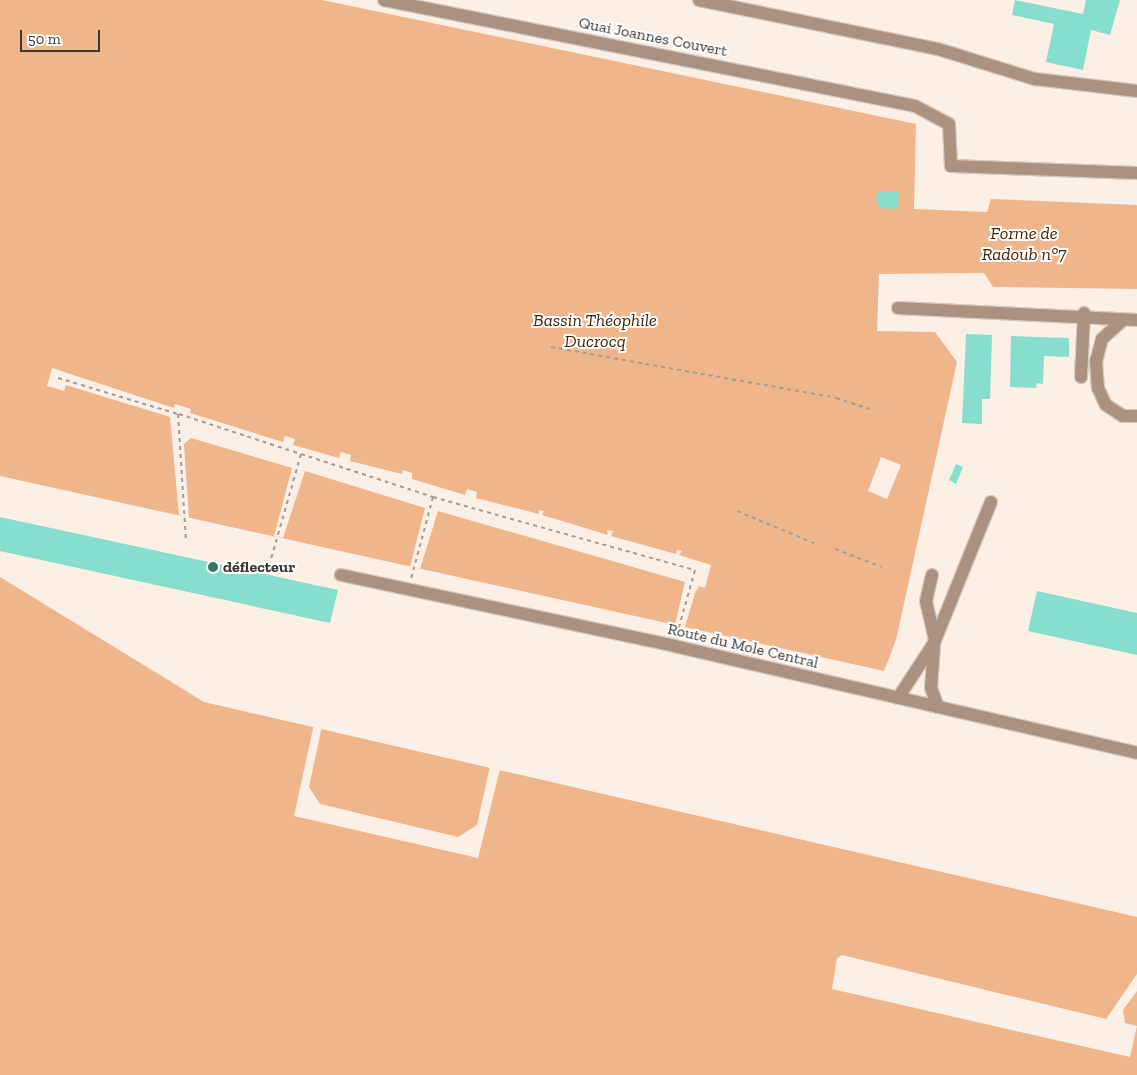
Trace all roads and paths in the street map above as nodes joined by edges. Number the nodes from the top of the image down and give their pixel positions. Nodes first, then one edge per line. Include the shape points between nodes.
1 (384, 0) edge
2 (699, 0) edge
3 (1137, 91) edge
4 (1137, 173) edge
5 (898, 308) dead end
6 (1084, 316) junction
7 (1132, 318) edge
8 (551, 347) dead end
9 (58, 378) dead end
10 (1083, 378) dead end
11 (873, 410) dead end
12 (178, 414) junction
13 (1137, 416) edge
14 (301, 454) junction
15 (434, 497) junction
16 (992, 502) dead end
17 (736, 512) dead end
18 (186, 540) dead end
19 (816, 544) dead end
20 (835, 549) dead end
21 (271, 559) dead end
22 (882, 567) dead end
23 (412, 573) dead end
24 (341, 576) dead end
25 (944, 619) junction
26 (678, 629) dead end
27 (935, 642) junction
28 (898, 698) junction
29 (938, 707) junction
30 (1137, 754) edge

1 - 4 lane, Quai Joannes Couvert via 915,106 949,124 951,166
2 - 3 lane via 938,49 1035,79
5 - 6 lane
6 - 7 lane
6 - 10 lane
7 - 13 lane via 1102,339 1096,361 1098,388 1106,406 1123,416
8 - 11 path via 836,398
9 - 12 path
12 - 14 path
12 - 18 path
14 - 15 path
14 - 21 path
15 - 23 path
15 - 26 path via 695,570
16 - 25 lane
17 - 19 path
20 - 22 path
24 - 28 lane, Route du Mole Central
25 - 27 lane
25 - 27 lane via 934,605 932,575 926,601
27 - 28 lane
27 - 29 lane via 931,688
28 - 29 lane, Route du Mole Central
29 - 30 lane, Route du Mole Central

